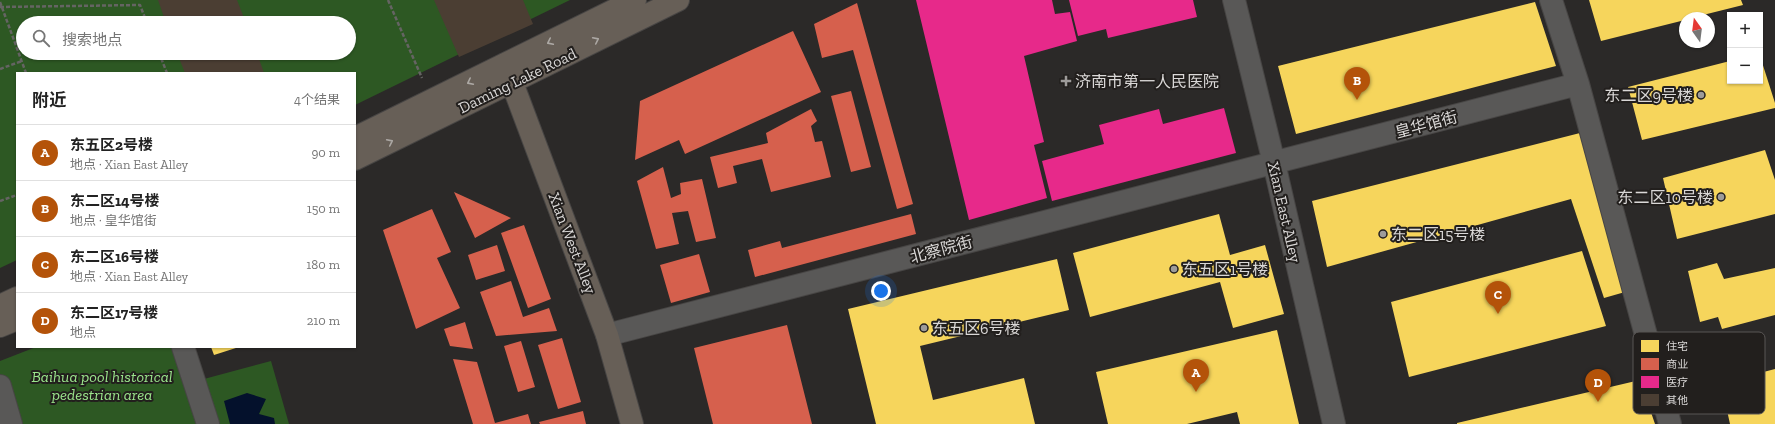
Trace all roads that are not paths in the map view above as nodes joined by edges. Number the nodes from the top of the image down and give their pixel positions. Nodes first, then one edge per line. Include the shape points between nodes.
1 (635, 0) edge
2 (678, 0) edge
3 (1234, 0) edge
4 (1551, 0) edge
5 (508, 73) junction
6 (1578, 84) junction
7 (356, 138) edge
8 (356, 158) edge
9 (1274, 164) junction
10 (16, 298) edge
11 (0, 306) edge
12 (16, 319) edge
13 (0, 326) edge
14 (1645, 332) edge
15 (608, 335) junction
16 (183, 348) edge
17 (0, 386) edge
18 (1667, 414) edge
19 (12, 424) edge
20 (208, 424) edge
21 (632, 424) edge
22 (1334, 424) edge
23 (1670, 424) edge

1 -> 5 main road
5 -> 2 main road, Daming Lake Road
3 - 9 street, Xian East Alley
4 - 6 street
5 -> 7 main road, Daming Lake Road
8 -> 5 main road, Daming Lake Road
5 - 15 main road, Xian West Alley
6 - 9 street, 皇华馆街
6 - 14 street
9 - 15 street, 北察院街
9 - 22 street, Xian East Alley
10 - 11 main road
12 - 13 main road
15 - 21 main road, Xian West Alley
16 - 20 street
17 - 19 street
18 - 23 street

